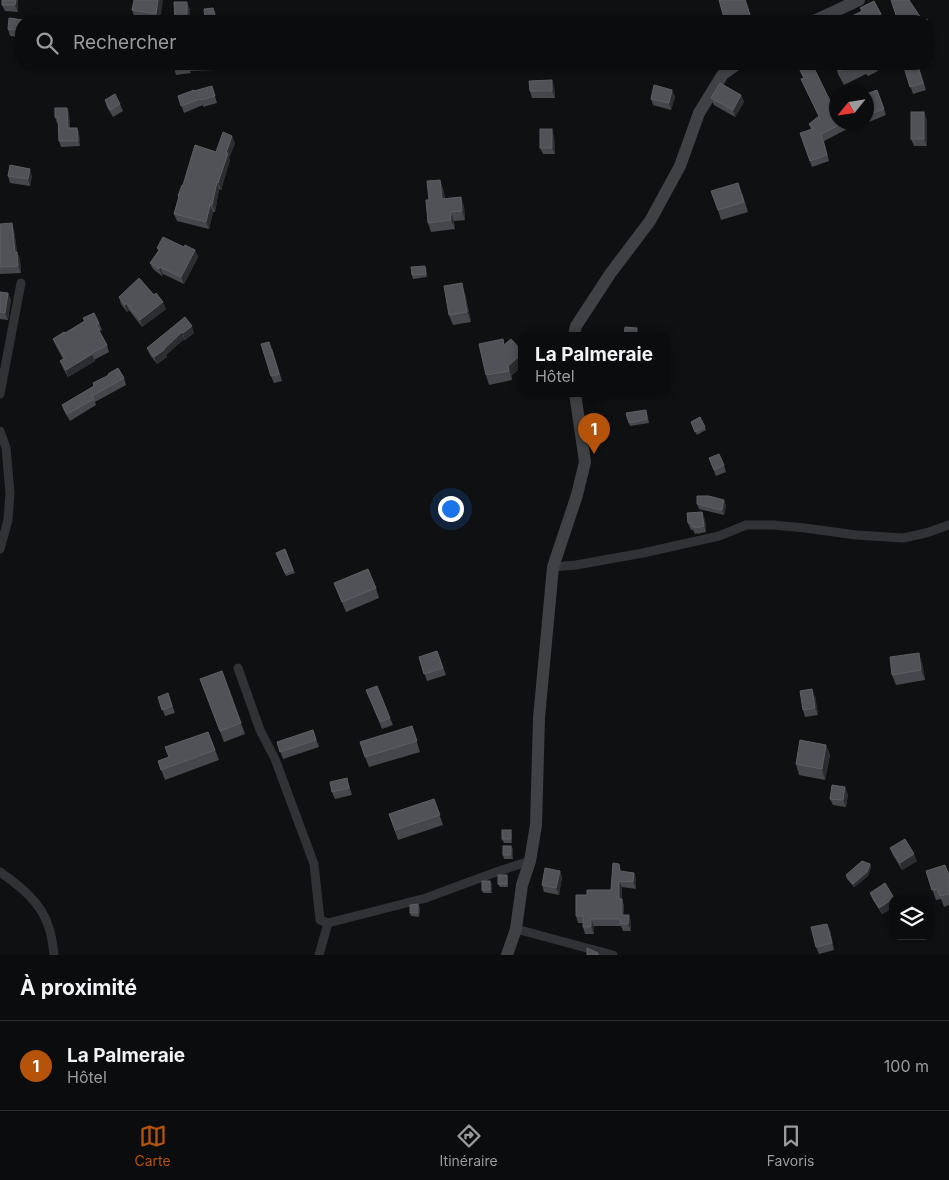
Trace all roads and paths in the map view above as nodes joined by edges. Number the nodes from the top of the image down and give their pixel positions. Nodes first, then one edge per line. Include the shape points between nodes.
1 (859, 0) edge
2 (827, 15) edge
3 (729, 70) edge
4 (21, 283) dead end
5 (575, 332) edge
6 (0, 394) edge
7 (576, 397) edge
8 (0, 431) edge
9 (949, 525) edge
10 (0, 549) edge
11 (552, 567) junction
12 (238, 668) dead end
13 (530, 861) junction
14 (0, 872) edge
15 (328, 924) junction
16 (516, 929) junction
17 (54, 955) edge
18 (318, 955) edge
19 (507, 955) edge
20 (612, 955) edge

1 - 2 street
3 - 5 street via 699,113 680,166 650,221 610,274
4 - 6 street
7 - 11 street via 585,462
8 - 10 street via 6,448 10,492 8,520
9 - 11 street via 903,538 746,525 719,536 643,553
11 - 13 street via 539,718 536,825
12 - 15 street via 314,864 320,920
13 - 15 street via 426,898
13 - 16 street via 522,885
14 - 17 street via 23,889 37,905 49,926
15 - 18 street
16 - 19 street
16 - 20 street

